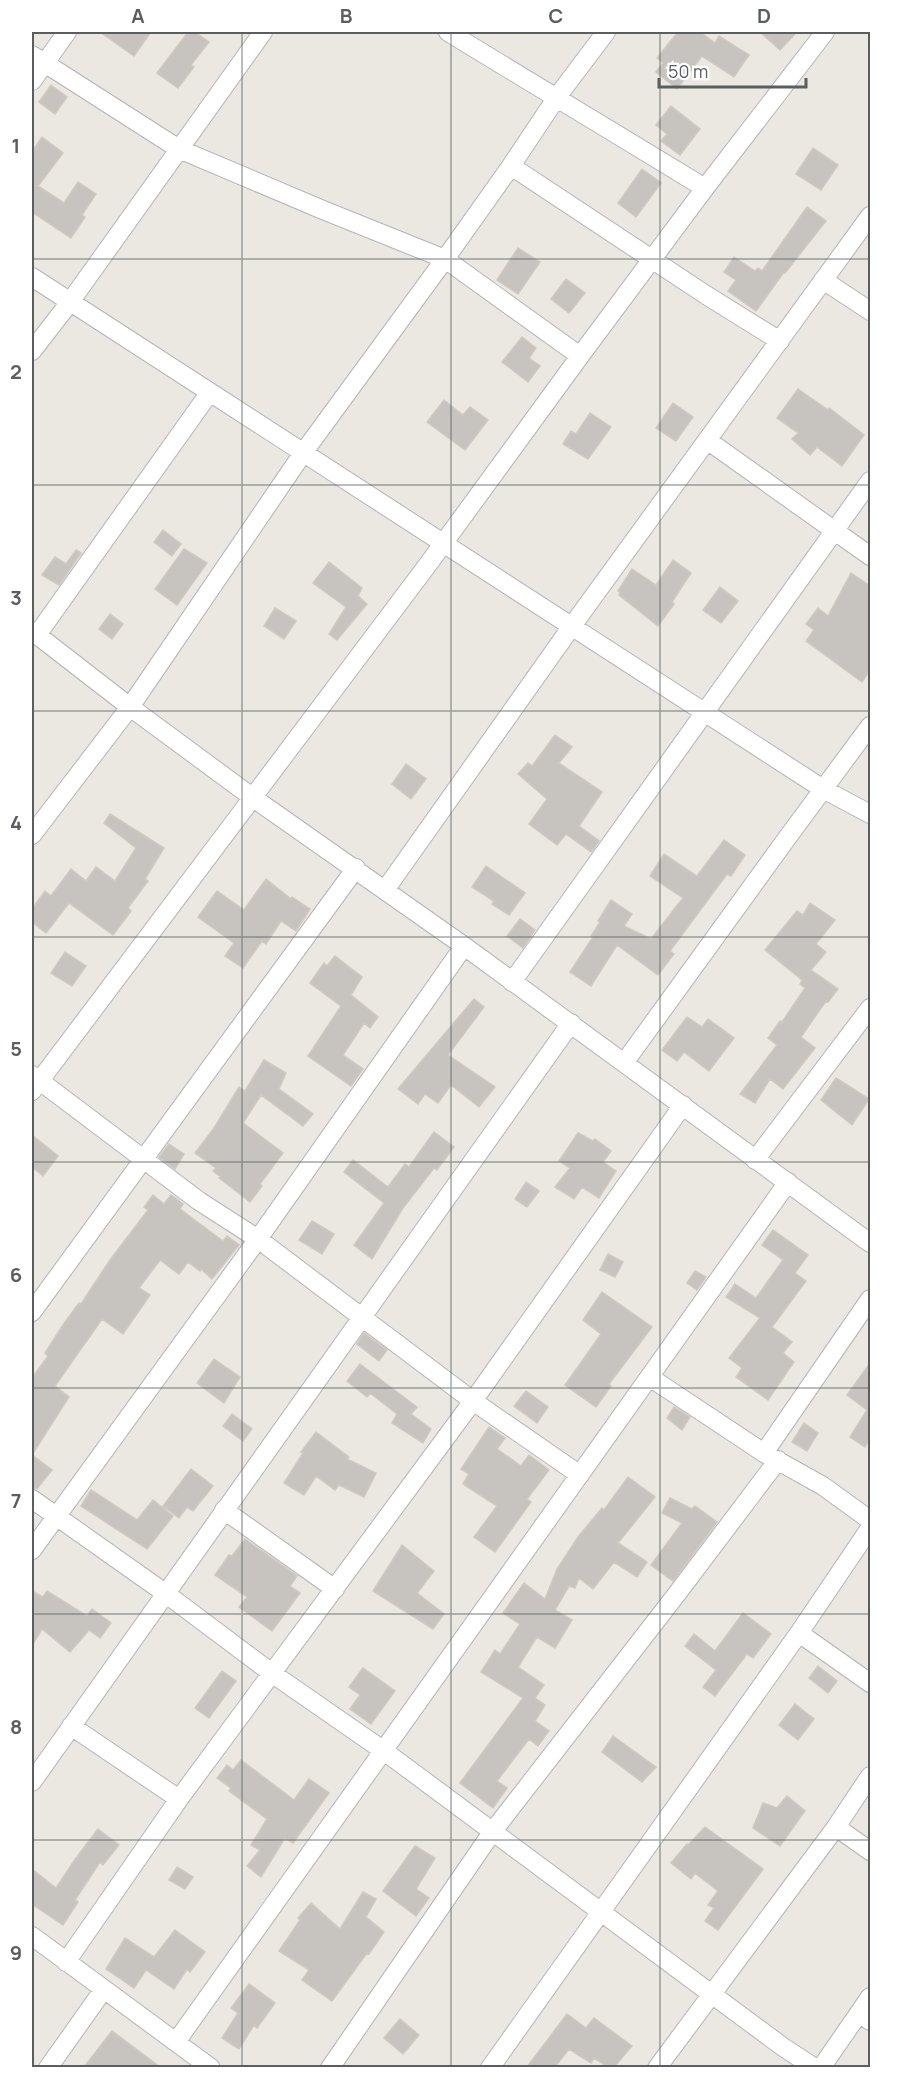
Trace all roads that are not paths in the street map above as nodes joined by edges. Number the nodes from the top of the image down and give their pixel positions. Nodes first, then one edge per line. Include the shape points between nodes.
1 (67, 32) edge
2 (263, 32) edge
3 (448, 32) edge
4 (606, 32) edge
5 (825, 32) edge
6 (38, 58) edge
7 (32, 81) edge
8 (557, 97) junction
9 (179, 149) junction
10 (511, 166) junction
11 (705, 188) junction
12 (870, 216) edge
13 (445, 259) junction
14 (654, 259) junction
15 (32, 277) edge
16 (823, 280) junction
17 (70, 302) junction
18 (870, 311) edge
19 (780, 341) junction
20 (32, 351) edge
21 (580, 356) junction
22 (210, 392) junction
23 (707, 440) junction
24 (303, 453) junction
25 (870, 481) edge
26 (835, 532) junction
27 (444, 543) junction
28 (870, 556) edge
29 (572, 626) junction
30 (34, 633) edge
31 (130, 707) junction
32 (704, 711) junction
33 (870, 726) edge
34 (823, 789) junction
35 (252, 797) junction
36 (870, 814) edge
37 (32, 836) edge
38 (356, 868) junction
39 (385, 890) junction
40 (464, 946) junction
41 (512, 982) junction
42 (870, 1008) edge
43 (571, 1023) junction
44 (624, 1063) junction
45 (34, 1083) edge
46 (683, 1105) junction
47 (144, 1160) junction
48 (755, 1160) junction
49 (788, 1182) junction
50 (258, 1239) junction
51 (870, 1243) edge
52 (870, 1299) edge
53 (32, 1312) edge
54 (360, 1317) junction
55 (651, 1378) junction
56 (473, 1401) junction
57 (771, 1456) junction
58 (580, 1475) junction
59 (32, 1499) edge
60 (224, 1510) junction
61 (55, 1516) junction
62 (870, 1520) edge
63 (870, 1528) edge
64 (32, 1550) edge
65 (335, 1589) junction
66 (165, 1593) junction
67 (799, 1633) junction
68 (273, 1674) junction
69 (870, 1683) edge
70 (71, 1726) junction
71 (384, 1751) junction
72 (870, 1776) edge
73 (32, 1782) edge
74 (179, 1799) junction
75 (836, 1827) junction
76 (493, 1831) junction
77 (870, 1851) edge
78 (600, 1910) junction
79 (32, 1936) edge
80 (66, 1962) junction
81 (104, 1989) junction
82 (712, 1995) junction
83 (870, 1998) edge
84 (865, 2017) edge
85 (176, 2042) junction
86 (48, 2067) edge
87 (209, 2067) edge
88 (330, 2067) edge
89 (490, 2067) edge
90 (657, 2067) edge
91 (814, 2067) edge
92 (821, 2067) edge

1 - 6 street
2 - 9 street
3 - 8 street
4 - 8 street
5 - 11 street
6 - 7 street
6 - 9 street
8 - 10 street
8 - 11 street
9 - 13 street
9 - 17 street
10 - 13 street
10 - 14 street
11 - 14 street
12 - 16 street
13 - 21 street
13 - 24 street
14 - 19 street
14 - 21 street
15 - 17 street
16 - 18 street
16 - 19 street
17 - 20 street
17 - 22 street
19 - 23 street
21 - 27 street
22 - 24 street
22 - 30 street
23 - 26 street
23 - 29 street
24 - 27 street
24 - 31 street
25 - 26 street
26 - 28 street
26 - 32 street
27 - 29 street
27 - 35 street
29 - 32 street
29 - 39 street
30 - 31 street
31 - 35 street
31 - 37 street
32 - 34 street
32 - 41 street
33 - 34 street
34 - 36 street
34 - 44 street
35 - 38 street
35 - 45 street
38 - 39 street
38 - 47 street
39 - 40 street
40 - 41 street
40 - 50 street
41 - 43 street
42 - 48 street
43 - 44 street
43 - 54 street
44 - 46 street
45 - 47 street
46 - 48 street
46 - 56 street
47 - 50 street
47 - 53 street
48 - 49 street
49 - 51 street
49 - 55 street
50 - 54 street
50 - 61 street
52 - 57 street
54 - 56 street
54 - 60 street
55 - 57 street
55 - 58 street
56 - 58 street
56 - 65 street
57 - 62 street via 823,1486
57 - 76 street via 676,1595
58 - 71 street
59 - 61 street
60 - 65 street
60 - 66 street
61 - 64 street
61 - 66 street
63 - 67 street
65 - 68 street
66 - 68 street
66 - 70 street
67 - 69 street
67 - 78 street
68 - 71 street
68 - 74 street
70 - 73 street
70 - 74 street
71 - 76 street
71 - 85 street
72 - 75 street
74 - 80 street
75 - 77 street
75 - 82 street
76 - 78 street
76 - 88 street
78 - 82 street
78 - 89 street
79 - 80 street
80 - 81 street
81 - 85 street
81 - 86 street
82 - 90 street
82 - 91 street
83 - 84 street
84 - 92 street
85 - 87 street

